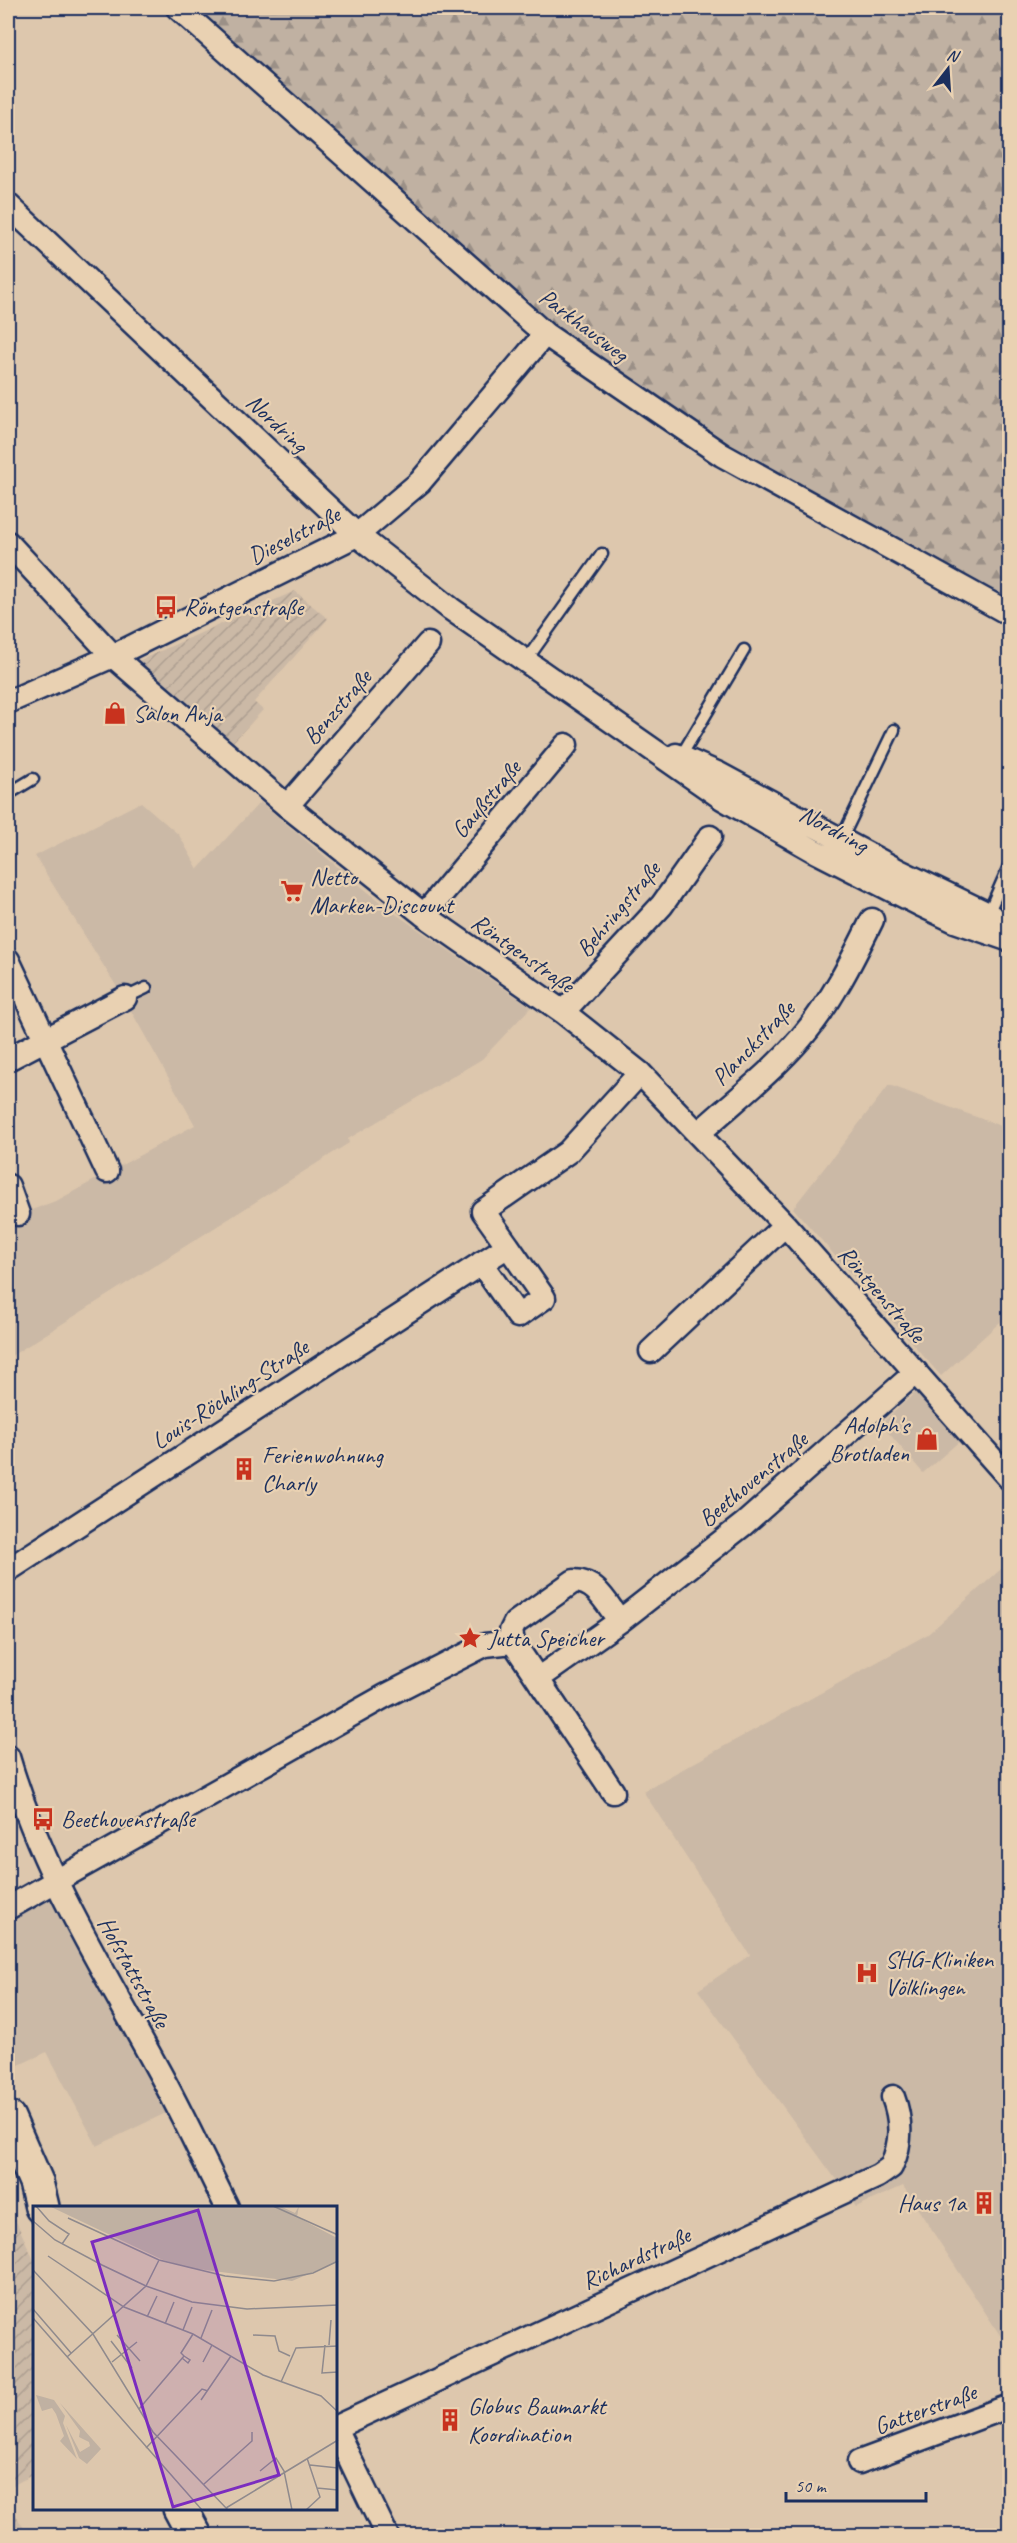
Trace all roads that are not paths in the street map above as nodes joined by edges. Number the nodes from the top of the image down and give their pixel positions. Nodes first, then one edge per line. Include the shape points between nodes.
1 (178, 8) edge
2 (8, 205) edge
3 (545, 334) junction
4 (357, 535) junction
5 (8, 543) edge
6 (602, 554) dead end
7 (1010, 614) edge
8 (428, 644) dead end
9 (744, 650) dead end
10 (113, 656) junction
11 (525, 662) junction
12 (8, 702) edge
13 (894, 730) dead end
14 (644, 742) junction
15 (566, 745) dead end
16 (681, 756) junction
17 (33, 779) dead end
18 (8, 794) edge
19 (287, 806) junction
20 (710, 837) dead end
21 (841, 840) junction
22 (1010, 864) edge
23 (988, 914) junction
24 (424, 915) junction
25 (872, 920) dead end
26 (1010, 929) edge
27 (1010, 940) edge
28 (8, 960) edge
29 (146, 988) dead end
30 (125, 998) joint
31 (562, 1012) junction
32 (46, 1041) junction
33 (8, 1059) edge
34 (640, 1073) junction
35 (699, 1133) junction
36 (107, 1171) dead end
37 (8, 1186) edge
38 (18, 1214) dead end
39 (785, 1224) junction
40 (508, 1246) junction
41 (481, 1263) junction
42 (651, 1351) dead end
43 (916, 1372) junction
44 (1010, 1479) edge
45 (8, 1570) edge
46 (620, 1621) junction
47 (513, 1642) junction
48 (539, 1678) junction
49 (8, 1757) edge
50 (614, 1792) dead end
51 (55, 1884) junction
52 (8, 1908) edge
53 (893, 2097) dead end
54 (8, 2118) edge
55 (8, 2151) edge
56 (40, 2206) edge
57 (41, 2206) edge
58 (226, 2206) edge
59 (1010, 2406) edge
60 (338, 2428) edge
61 (338, 2433) edge
62 (858, 2462) dead end
63 (8, 2528) edge
64 (11, 2535) edge
65 (387, 2535) edge

1 - 3 street, Parkhausweg
2 - 4 street, Nordring
3 - 4 street, Dieselstraße via 420,482
3 - 7 street, Parkhausweg via 722,455
4 - 10 street, Dieselstraße
4 - 11 street, Nordring
5 - 10 street, Röntgenstraße
6 - 11 lane
8 - 19 street, Benzstraße
9 - 16 lane
10 - 12 street, Dieselstraße
10 - 19 street, Röntgenstraße
11 - 14 street, Nordring
13 - 21 lane, Nordring
14 - 16 street, Nordring
14 - 27 street, Nordring via 722,798 813,850 954,921
15 - 24 street, Gaußstraße
16 - 21 street, Nordring
17 - 18 lane
19 - 24 street, Röntgenstraße
20 - 31 street, Behringstraße via 662,904
21 - 23 street, Nordring
22 - 23 lane
23 - 26 street, Nordring
24 - 31 street, Röntgenstraße
25 - 35 street, Planckstraße via 845,975 802,1037
28 - 32 street
29 - 30 lane
30 - 32 street
31 - 34 street, Röntgenstraße
32 - 33 street
32 - 36 street
34 - 35 street, Röntgenstraße
34 - 40 street via 568,1152 483,1211
35 - 39 street, Röntgenstraße
37 - 38 street
39 - 42 street
39 - 43 street, Röntgenstraße
40 - 41 street, Louis-Röchling-Straße
40 - 41 street via 544,1298 518,1316
41 - 45 street, Louis-Röchling-Straße
43 - 44 street, Röntgenstraße
43 - 46 street, Beethovenstraße via 768,1504
46 - 47 street via 596,1589 585,1581 574,1581 516,1623 511,1631
46 - 48 street, Beethovenstraße
47 - 48 street
47 - 51 street via 485,1645 385,1696
48 - 50 street
49 - 51 street, Hofstattstraße via 32,1831
51 - 52 street
51 - 58 street, Hofstattstraße via 159,2072
53 - 60 street, Richardstraße via 901,2133 891,2167 878,2176
54 - 57 main road via 36,2182
55 - 56 main road
59 - 62 street, Gatterstraße
61 - 65 street
63 - 64 lane

